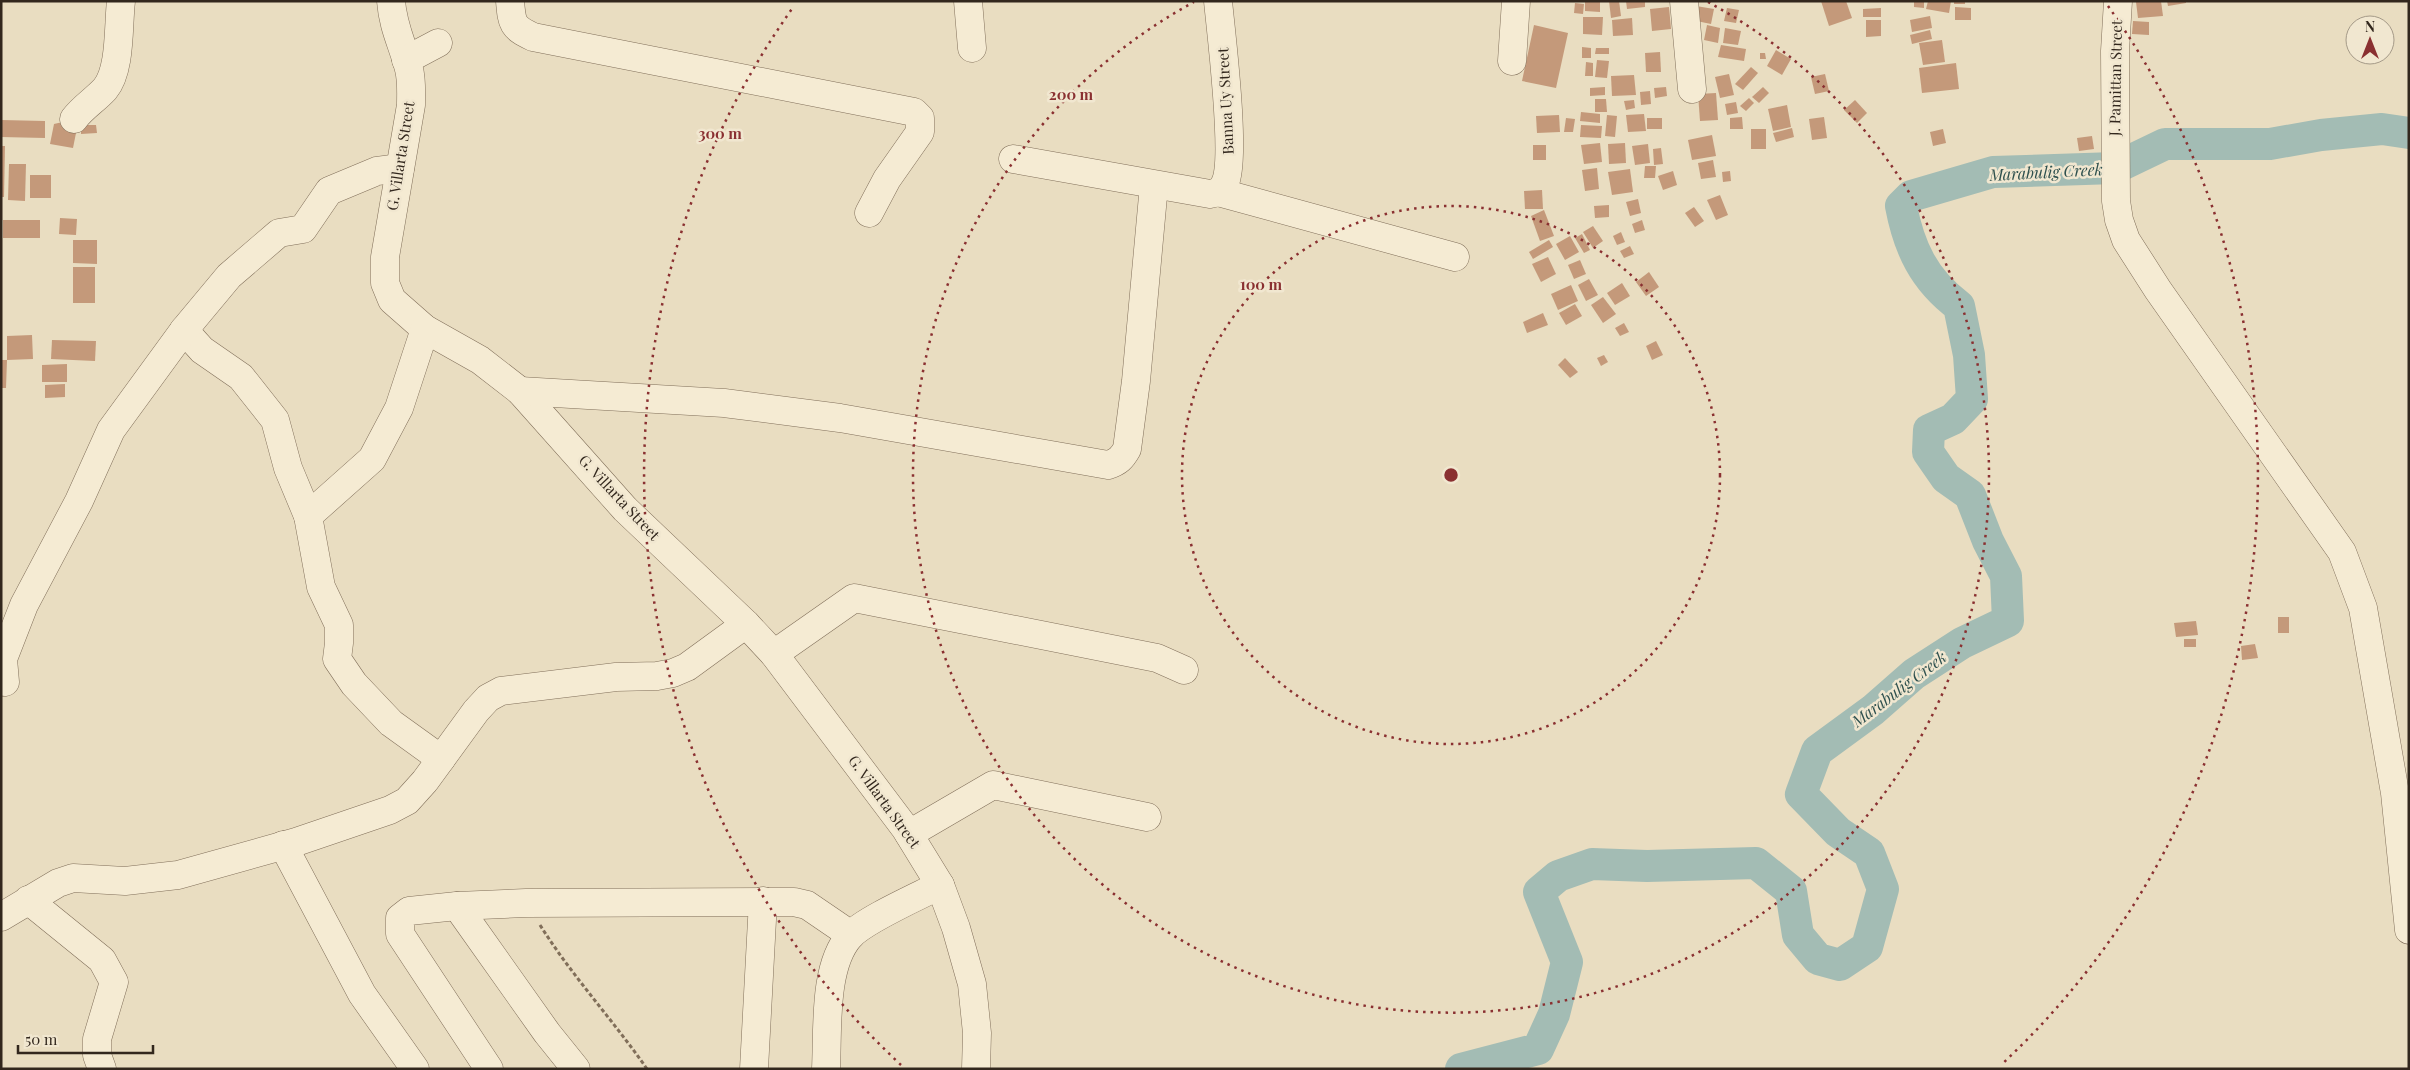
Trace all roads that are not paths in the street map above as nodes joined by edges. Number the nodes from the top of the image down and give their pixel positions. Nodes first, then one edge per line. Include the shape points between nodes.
1 (121, 1) edge
2 (391, 1) edge
3 (968, 1) edge
4 (1218, 1) edge
5 (1516, 1) edge
6 (1684, 1) edge
7 (2118, 1) edge
8 (511, 10) edge
9 (438, 43) dead end
10 (972, 48) dead end
11 (406, 60) junction
12 (1512, 61) dead end
13 (1692, 89) dead end
14 (74, 119) dead end
15 (1013, 159) dead end
16 (400, 168) junction
17 (1154, 184) junction
18 (1218, 192) junction
19 (869, 213) dead end
20 (1455, 257) dead end
21 (425, 329) junction
22 (184, 330) junction
23 (520, 391) junction
24 (308, 516) junction
25 (746, 624) junction
26 (774, 654) junction
27 (1184, 670) dead end
28 (5, 682) dead end
29 (441, 759) junction
30 (1147, 817) dead end
31 (909, 834) junction
32 (283, 845) junction
33 (940, 885) junction
34 (28, 900) junction
35 (763, 901) junction
36 (457, 906) junction
37 (1, 917) edge
38 (2409, 930) edge
39 (851, 935) junction
40 (102, 1069) edge
41 (415, 1069) edge
42 (489, 1069) edge
43 (576, 1069) edge
44 (754, 1069) edge
45 (826, 1069) edge
46 (976, 1069) edge

1 - 14 street via 113,72 106,88
2 - 11 street, G. Villarta Street via 396,35
3 - 10 street
4 - 18 street, Banna Uy Street via 1229,126 1229,165 1224,186
5 - 12 street
6 - 13 street
7 - 38 street, J. Pamittan Street via 2115,50 2119,220 2126,240 2164,298 2342,552 2363,608 2395,793
8 - 19 street via 516,29 534,38 914,112 920,118 920,132 887,179
9 - 11 street
11 - 16 street, G. Villarta Street via 412,84 411,105
15 - 17 street
16 - 21 street, G. Villarta Street via 385,257 385,282 392,300
16 - 22 street via 377,171 329,191 303,229 279,233 229,276
17 - 18 street via 1210,194
17 - 23 street via 1136,381 1128,439 1122,458 1116,463 1108,465 840,418 724,403
18 - 20 street
21 - 23 street, G. Villarta Street via 480,360
21 - 24 street via 399,408 372,458
22 - 24 street via 202,350 240,377 275,420 288,468
22 - 28 street via 111,430 79,501 24,605 4,660
23 - 25 street, G. Villarta Street via 626,509
24 - 29 street via 321,587 339,625 336,659 354,684 391,723
25 - 26 street, G. Villarta Street
25 - 29 street via 673,673 501,691 488,698 476,711
26 - 27 street via 854,598 1157,658
26 - 31 street, G. Villarta Street
29 - 32 street via 407,801 390,810
30 - 31 street via 993,786
31 - 33 street, G. Villarta Street
32 - 34 street via 178,875 125,881 73,878 58,882
32 - 41 street via 362,994
33 - 39 street
33 - 46 street, G. Villarta Street via 972,984 977,1033
34 - 37 street
34 - 40 street via 102,960 109,970 114,982 97,1038 97,1055
35 - 36 street
35 - 39 street via 794,902 807,906
35 - 44 street
36 - 42 street via 409,911 400,918 398,927 426,976
36 - 43 street via 547,1034
39 - 45 street via 840,950 834,967

